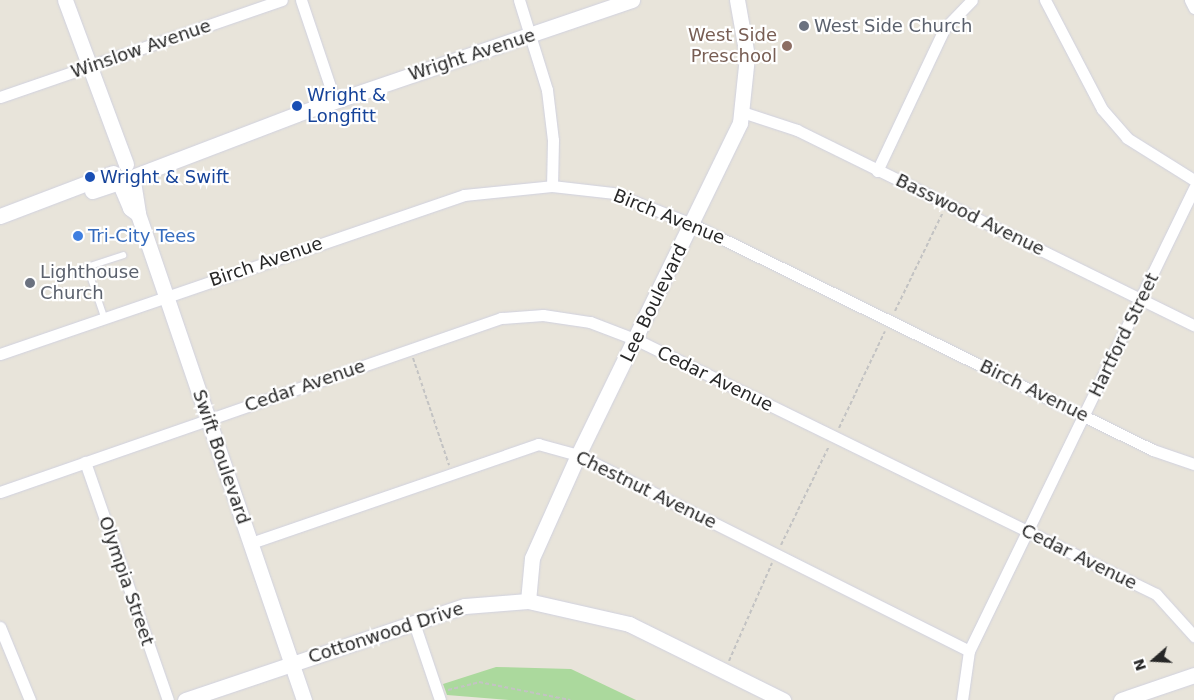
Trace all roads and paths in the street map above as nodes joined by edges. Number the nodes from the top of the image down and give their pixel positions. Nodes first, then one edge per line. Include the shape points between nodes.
1 (65, 0) edge
2 (282, 0) edge
3 (300, 0) edge
4 (518, 0) edge
5 (632, 0) edge
6 (737, 0) edge
7 (972, 0) edge
8 (1045, 0) edge
9 (1190, 0) edge
10 (1194, 8) edge
11 (530, 36) junction
12 (88, 68) junction
13 (0, 97) edge
14 (335, 101) junction
15 (742, 112) junction
16 (877, 171) junction
17 (124, 174) junction
18 (1194, 180) edge
19 (552, 186) junction
20 (1194, 188) edge
21 (943, 212) dead end
22 (0, 216) edge
23 (692, 224) junction
24 (124, 255) dead end
25 (166, 295) junction
26 (1142, 299) junction
27 (894, 314) dead end
28 (104, 317) junction
29 (1194, 325) edge
30 (886, 329) dead end
31 (637, 340) junction
32 (0, 354) edge
33 (413, 358) dead end
34 (1085, 416) junction
35 (208, 420) junction
36 (838, 430) dead end
37 (830, 444) dead end
38 (578, 454) junction
39 (85, 462) junction
40 (1194, 464) edge
41 (450, 465) dead end
42 (0, 492) edge
43 (1029, 534) junction
44 (251, 543) junction
45 (781, 545) dead end
46 (773, 561) dead end
47 (528, 600) junction
48 (414, 623) junction
49 (0, 627) edge
50 (1194, 636) edge
51 (969, 651) junction
52 (292, 663) junction
53 (728, 663) dead end
54 (1194, 675) edge
55 (444, 695) edge
56 (30, 700) edge
57 (168, 700) edge
58 (185, 700) edge
59 (304, 700) edge
60 (570, 700) edge
61 (782, 700) edge
62 (962, 700) edge
63 (1121, 700) edge

1 - 12 street, Swift Boulevard
2 - 12 street, Winslow Avenue
3 - 14 street
4 - 11 street
5 - 11 street, Wright Avenue
6 - 15 street, Lee Boulevard via 747,56
7 - 16 street via 944,29
8 - 18 street via 1102,109 1127,138
9 - 10 street
11 - 14 street, Wright Avenue
11 - 19 street via 546,90 554,140
12 - 13 street, Winslow Avenue
12 - 17 street, Swift Boulevard via 108,126 106,136
14 - 17 street, Wright Avenue via 170,159 158,158
15 - 16 street, Basswood Avenue via 797,130
15 - 23 street, Lee Boulevard via 723,165
16 - 26 street, Basswood Avenue
17 - 22 street, Wright Avenue
17 - 25 street, Swift Boulevard
19 - 23 street, Birch Avenue via 613,193
19 - 25 street, Birch Avenue via 464,195
20 - 26 street, Hartford Street
21 - 27 path
23 - 31 street, Lee Boulevard
23 - 34 street, Birch Avenue
24 - 28 lane via 87,267
25 - 28 street, Birch Avenue
25 - 35 street, Swift Boulevard
26 - 29 street, Basswood Avenue
26 - 34 street, Hartford Street
28 - 32 street, Birch Avenue
30 - 36 path
31 - 35 street, Cedar Avenue via 590,322 543,315 502,318
31 - 38 street, Lee Boulevard
31 - 43 street, Cedar Avenue
33 - 41 path
34 - 40 street, Birch Avenue
34 - 43 street, Hartford Street
35 - 39 street, Cedar Avenue
35 - 44 street, Swift Boulevard
37 - 45 path
38 - 44 street, Chestnut Avenue via 538,444
38 - 47 street, Lee Boulevard via 532,558
38 - 51 street, Chestnut Avenue
39 - 42 street, Cedar Avenue
39 - 57 street, Olympia Street
43 - 50 street, Cedar Avenue via 1156,594
43 - 51 street, Hartford Street
44 - 52 street, Swift Boulevard
46 - 53 path
47 - 48 street, Cottonwood Drive via 465,606
47 - 61 street, Cottonwood Drive via 629,624
48 - 52 street, Cottonwood Drive
48 - 55 street
49 - 56 street
51 - 62 street, Hartford Street
52 - 58 street, Cottonwood Drive
52 - 59 street, Swift Boulevard
54 - 63 street
55 - 60 path via 479,682

